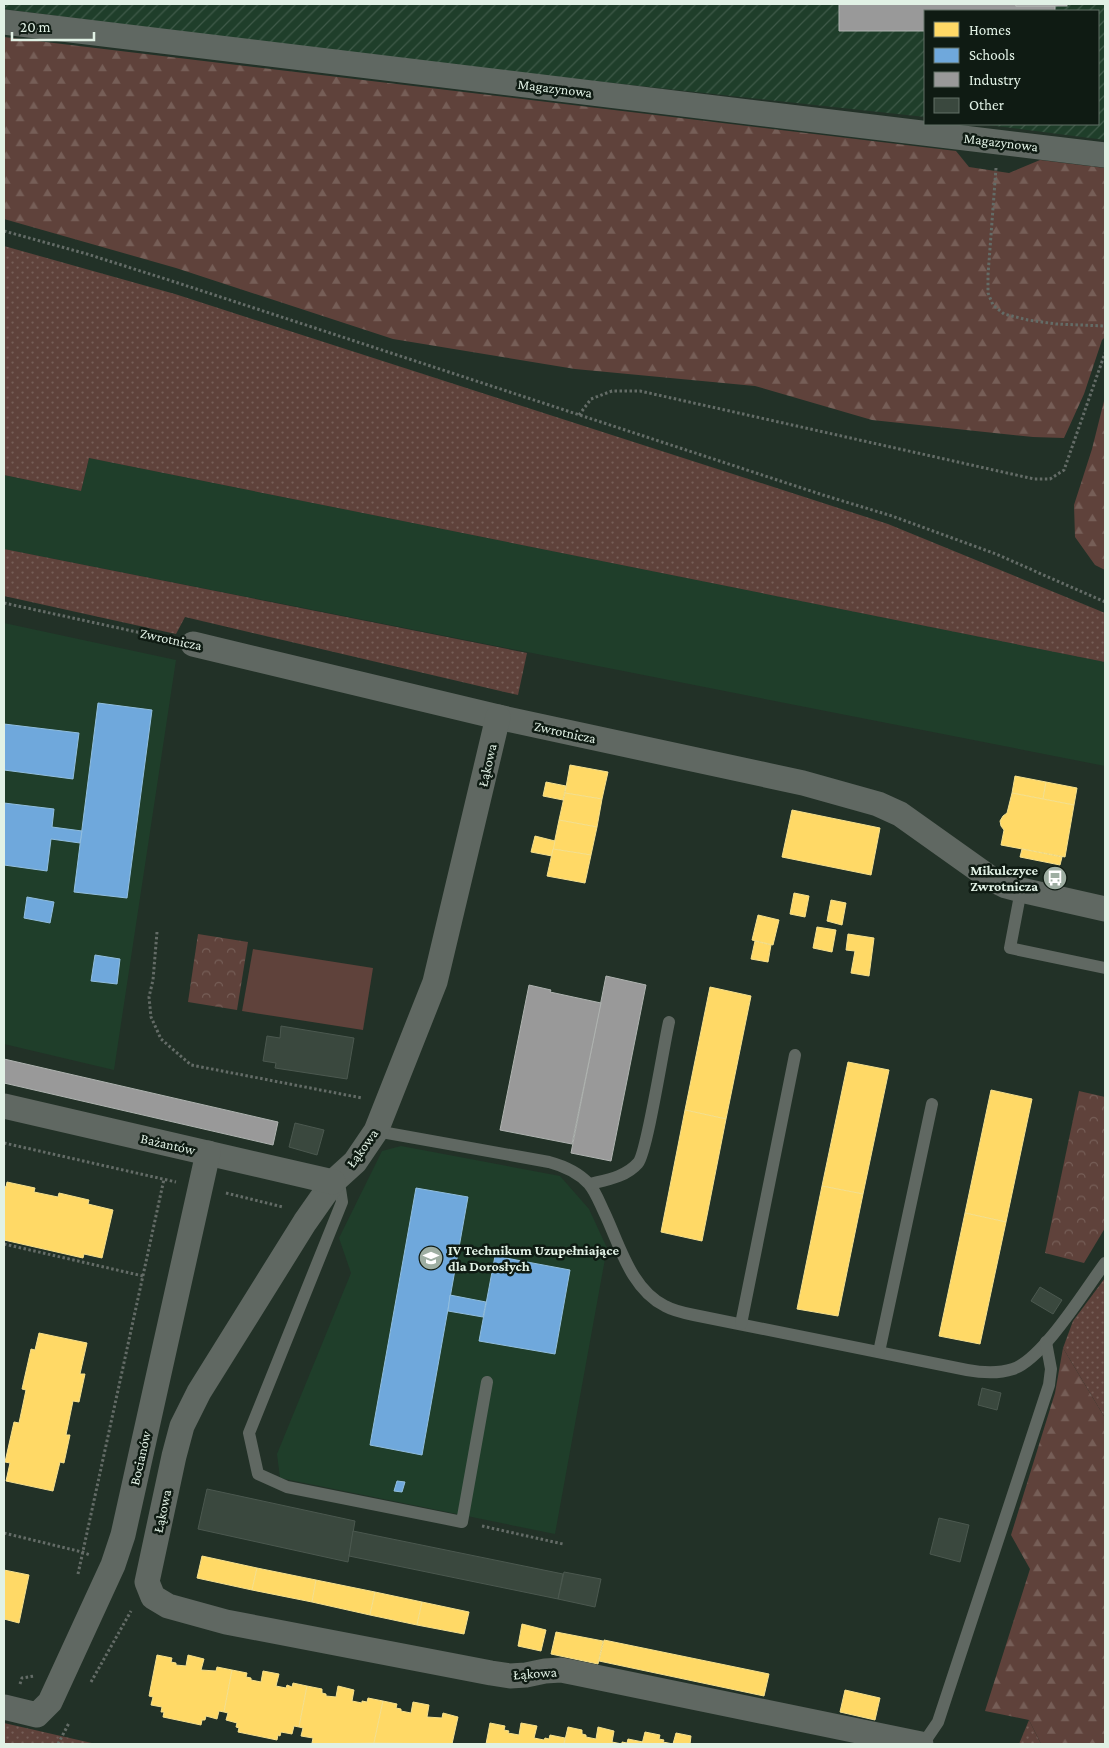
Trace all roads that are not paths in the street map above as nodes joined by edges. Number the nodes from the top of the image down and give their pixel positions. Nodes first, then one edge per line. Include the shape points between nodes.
1 (4, 22) edge
2 (1105, 155) edge
3 (193, 644) road end
4 (498, 717) junction
5 (1021, 890) junction
6 (1105, 909) edge
7 (1105, 968) edge
8 (669, 1022) dead end
9 (795, 1055) dead end
10 (932, 1104) dead end
11 (4, 1106) edge
12 (376, 1131) junction
13 (208, 1153) junction
14 (333, 1182) junction
15 (590, 1184) junction
16 (1105, 1263) edge
17 (741, 1324) junction
18 (1046, 1342) junction
19 (879, 1352) junction
20 (487, 1382) dead end
21 (9, 1708) edge
22 (922, 1744) edge

1 - 2 street, Magazynowa
3 - 4 street, Zwrotnicza
4 - 5 street, Zwrotnicza via 793,781 878,804 900,814 990,878
4 - 12 street, Łąkowa via 435,982
5 - 6 street, Zwrotnicza
5 - 7 lane via 1010,948
8 - 15 lane via 639,1163 622,1175
9 - 17 lane
10 - 19 lane
11 - 13 street, Bażantów
12 - 14 street, Łąkowa via 355,1162
12 - 15 lane via 549,1162 566,1167
13 - 14 street, Bażantów
13 - 21 street, Bocianów via 123,1535 113,1565 50,1702 37,1714
14 - 20 lane via 340,1189 342,1202 249,1433 258,1474 287,1487 462,1522
14 - 22 street, Łąkowa via 200,1392 182,1426 147,1582 153,1597 168,1606 226,1622 501,1674 526,1675 545,1670 576,1672
15 - 17 lane via 634,1277 653,1297 677,1311
16 - 18 lane
17 - 19 lane
18 - 19 lane via 1014,1369 984,1373
18 - 22 lane via 1049,1385 938,1722

